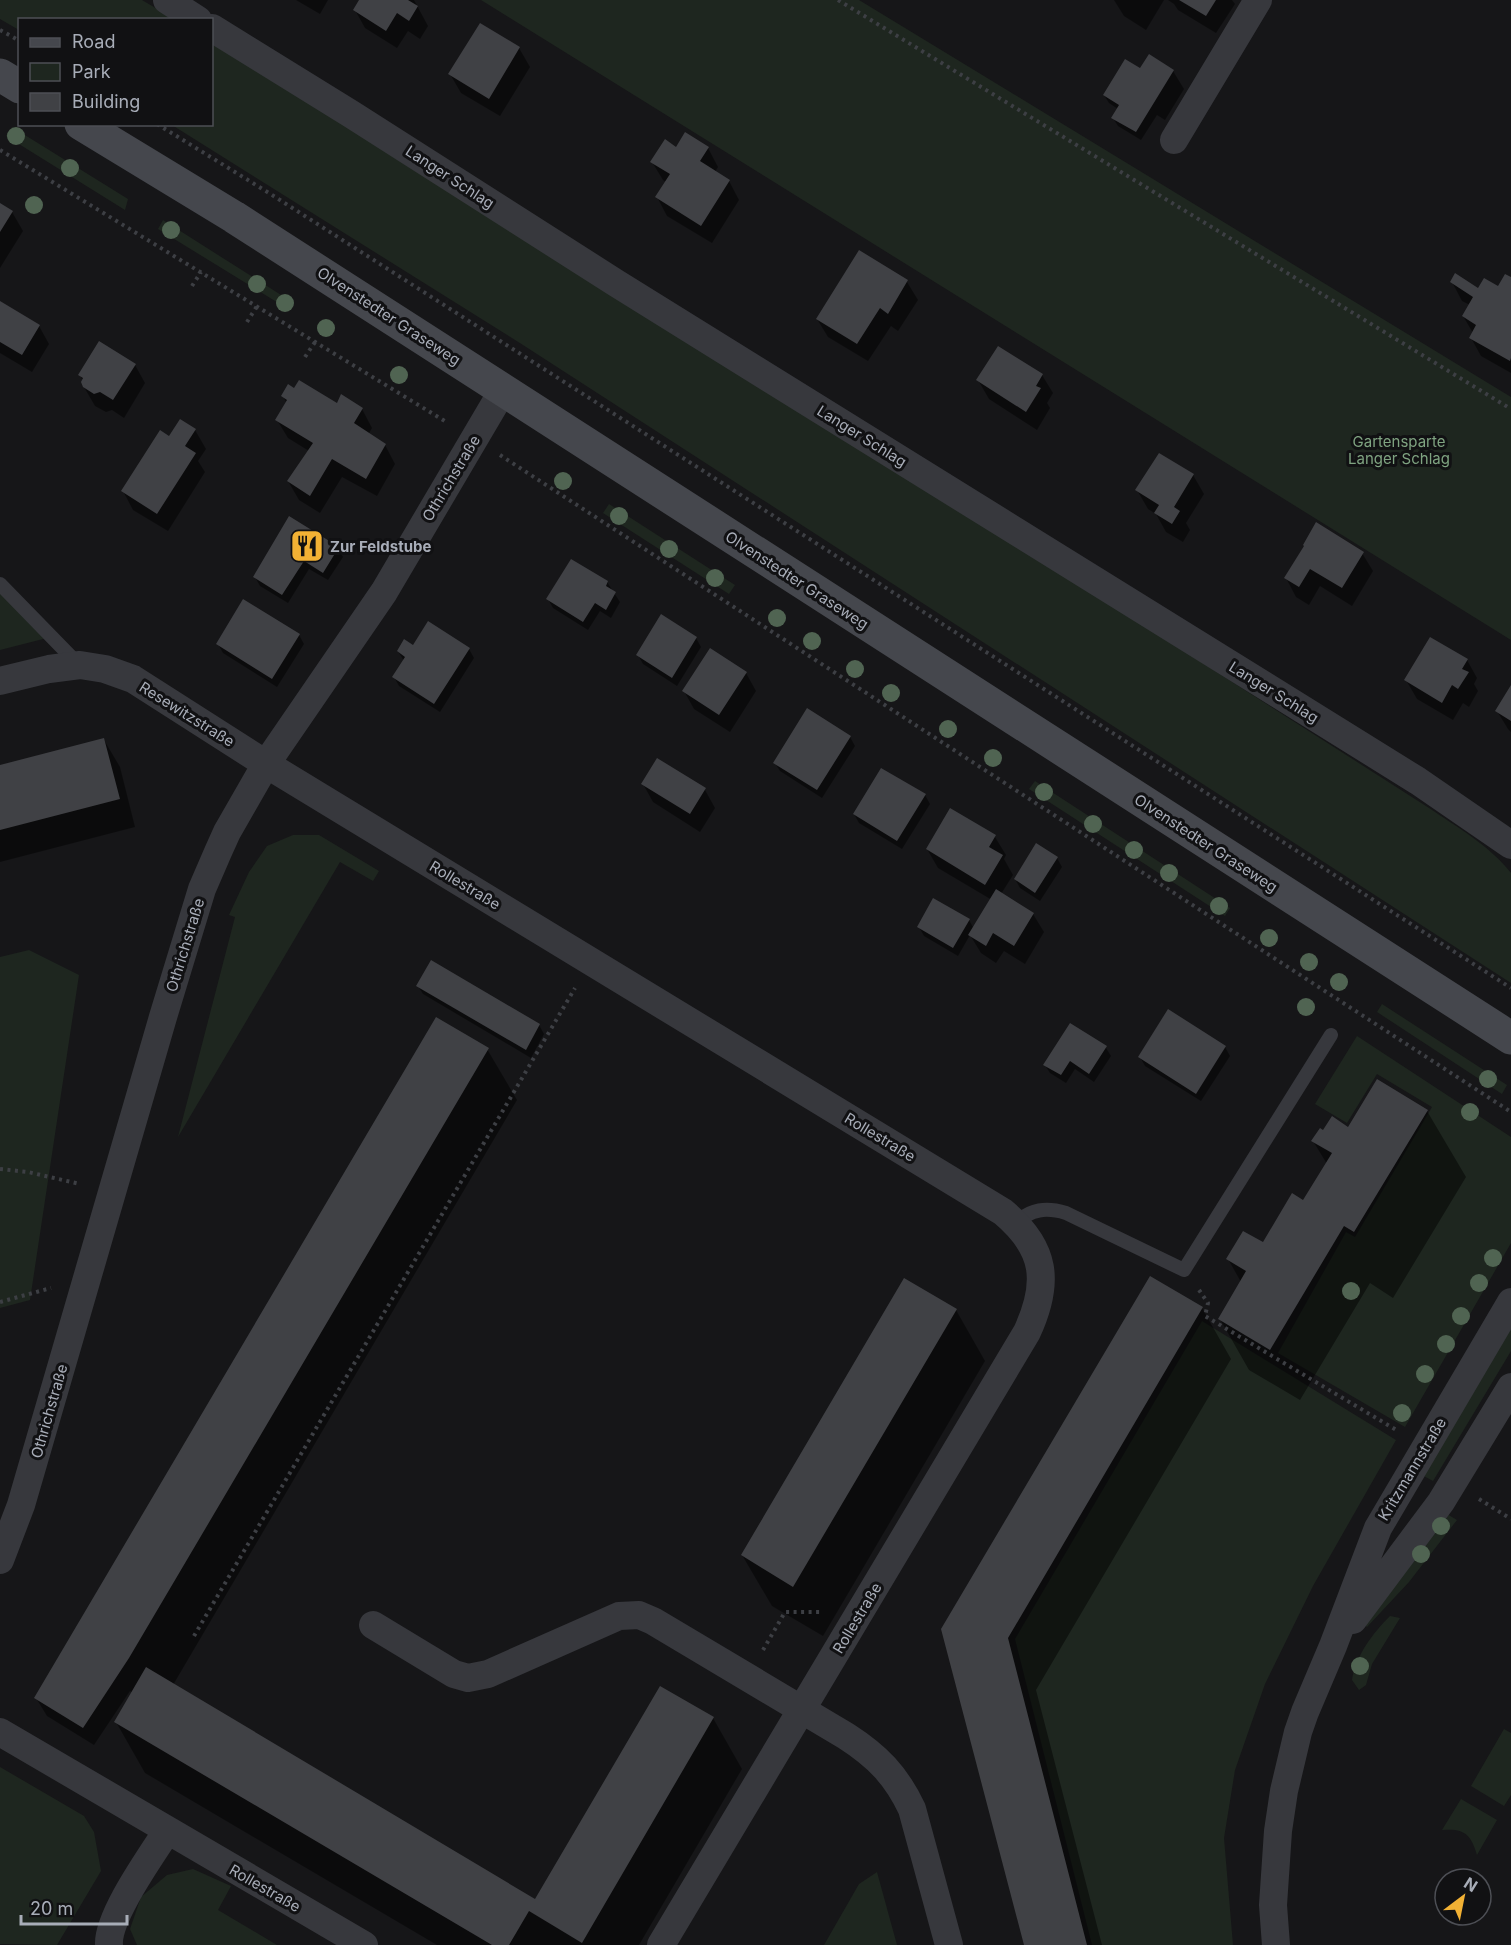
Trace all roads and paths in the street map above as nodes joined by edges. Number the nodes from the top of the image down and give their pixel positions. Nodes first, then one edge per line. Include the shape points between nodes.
1 (167, 0) edge
2 (838, 0) edge
3 (1258, 0) edge
4 (195, 18) edge
5 (213, 29) edge
6 (0, 30) edge
7 (18, 41) edge
8 (0, 75) edge
9 (18, 86) edge
10 (84, 126) edge
11 (160, 126) edge
12 (1174, 140) dead end
13 (0, 150) edge
14 (201, 272) junction
15 (192, 286) dead end
16 (257, 306) junction
17 (247, 322) dead end
18 (315, 342) junction
19 (305, 357) dead end
20 (504, 390) junction
21 (1511, 409) edge
22 (437, 416) dead end
23 (510, 462) dead end
24 (0, 584) edge
25 (80, 665) junction
26 (0, 681) edge
27 (266, 764) junction
28 (1511, 845) edge
29 (578, 982) dead end
30 (1511, 988) edge
31 (1332, 1035) dead end
32 (1511, 1038) edge
33 (1511, 1112) edge
34 (0, 1169) edge
35 (82, 1184) dead end
36 (1016, 1223) junction
37 (1184, 1270) junction
38 (52, 1287) dead end
39 (0, 1302) edge
40 (1511, 1302) edge
41 (1511, 1387) edge
42 (1406, 1436) dead end
43 (1476, 1497) dead end
44 (1511, 1519) edge
45 (0, 1560) edge
46 (859, 1613) junction
47 (373, 1625) dead end
48 (194, 1636) dead end
49 (1333, 1646) junction
50 (747, 1676) junction
51 (802, 1709) junction
52 (0, 1732) edge
53 (167, 1830) junction
54 (109, 1945) edge
55 (364, 1945) edge
56 (661, 1945) edge
57 (949, 1945) edge
58 (1276, 1945) edge

1 - 4 street
2 - 21 path
3 - 12 street
5 - 28 street, Langer Schlag via 1418,781
6 - 7 path
8 - 9 main road
10 - 20 main road, Olvenstedter Graseweg
11 - 30 path
13 - 14 path
14 - 15 path
14 - 16 path
16 - 17 path
16 - 18 path
18 - 19 path
18 - 22 path
20 - 27 street, Othrichstraße via 384,592
20 - 32 main road, Olvenstedter Graseweg
23 - 33 path
24 - 25 lane
25 - 26 street, Resewitzstraße
25 - 27 street, Resewitzstraße via 132,679
27 - 36 street, Rollestraße
27 - 45 street, Othrichstraße via 227,832 202,889 21,1505
29 - 48 path
31 - 37 lane
34 - 35 path
36 - 37 lane via 1035,1210 1066,1213
36 - 46 street, Rollestraße via 1032,1244 1041,1270 1039,1300 1031,1324
37 - 42 path via 1208,1303 1205,1316
38 - 39 path
40 - 49 street, Kritzmannstraße via 1378,1528
41 - 49 street, Kritzmannstraße via 1441,1502
43 - 44 path
46 - 50 path via 785,1612
46 - 51 street, Rollestraße
47 - 50 street via 454,1674 468,1678 488,1674 610,1619 639,1615
49 - 58 street, Kritzmannstraße via 1298,1732 1284,1791 1274,1868
50 - 51 street
51 - 56 street, Rollestraße
51 - 57 street via 874,1755 903,1792 912,1809
52 - 53 street, Rollestraße
53 - 54 street via 113,1920
53 - 55 street, Rollestraße

